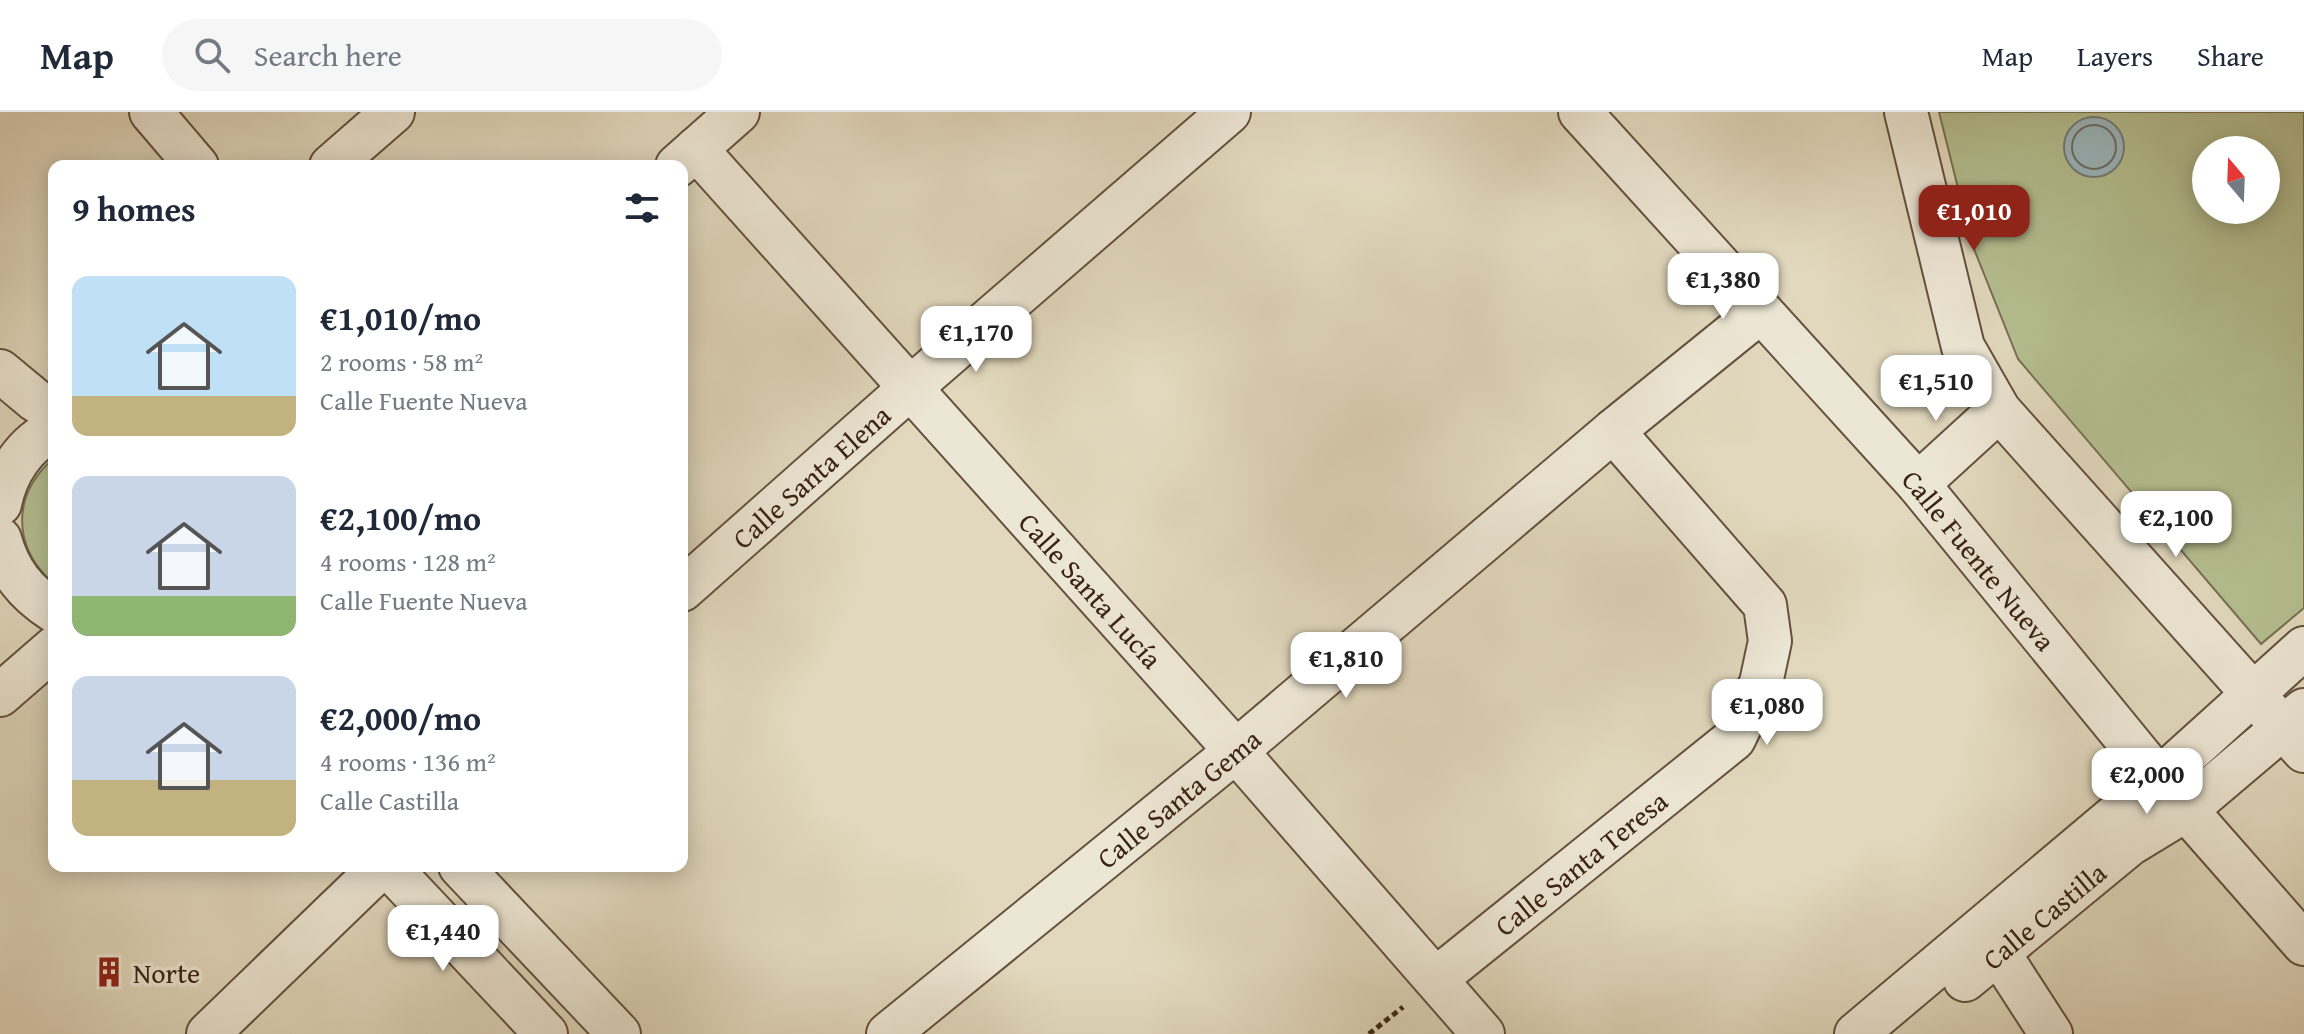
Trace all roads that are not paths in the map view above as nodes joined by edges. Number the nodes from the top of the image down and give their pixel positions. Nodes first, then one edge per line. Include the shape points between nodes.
1 (151, 112) edge
2 (393, 112) edge
3 (738, 112) edge
4 (1229, 112) edge
5 (1580, 112) edge
6 (1906, 112) edge
7 (687, 158) edge
8 (192, 160) edge
9 (338, 160) edge
10 (1760, 312) junction
11 (0, 371) edge
12 (909, 389) junction
13 (48, 408) edge
14 (1999, 410) junction
15 (1613, 431) junction
16 (48, 434) edge
17 (7, 458) edge
18 (1918, 484) junction
19 (0, 504) edge
20 (2, 558) edge
21 (688, 585) edge
22 (48, 607) edge
23 (2304, 648) edge
24 (48, 653) edge
25 (2253, 694) junction
26 (0, 695) edge
27 (2297, 729) edge
28 (1236, 751) junction
29 (2159, 779) junction
30 (2186, 810) junction
31 (379, 872) edge
32 (391, 872) edge
33 (466, 872) edge
34 (2304, 944) edge
35 (1998, 952) junction
36 (1437, 978) junction
37 (208, 1034) edge
38 (546, 1034) edge
39 (619, 1034) edge
40 (888, 1034) edge
41 (1483, 1034) edge
42 (1856, 1034) edge
43 (1899, 1034) edge
44 (2051, 1034) edge

1 - 8 street
2 - 9 street
3 - 7 street
4 - 12 street, Calle Santa Elena
5 - 10 street, Calle Fuente Nueva
6 - 14 street via 1963,347
7 - 12 street, Calle Santa Lucía
10 - 15 street, Calle Santa Gema
10 - 18 street, Calle Fuente Nueva
11 - 13 street
12 - 21 street, Calle Santa Elena
12 - 28 street, Calle Santa Lucía
14 - 18 street
14 - 25 street
15 - 28 street, Calle Santa Gema
15 - 36 street, Calle Santa Teresa via 1765,605 1770,641 1761,683 1734,739
16 - 17 street
17 - 19 street
18 - 29 street, Calle Fuente Nueva
20 - 22 street via 18,581
23 - 25 street, Calle Castilla
24 - 26 street
25 - 27 street
25 - 29 street, Calle Castilla
27 - 30 street, Calle Castilla
28 - 36 street, Calle Santa Lucía
28 - 40 street, Calle Santa Gema
29 - 30 street, Calle Fuente Nueva
29 - 42 street, Calle Castilla
30 - 34 street, Calle Fuente Nueva
30 - 35 street, Calle Castilla via 2130,844
31 - 37 street
32 - 38 street
33 - 39 street
35 - 43 street, Calle Castilla
35 - 44 street
36 - 41 street, Calle Santa Lucía

